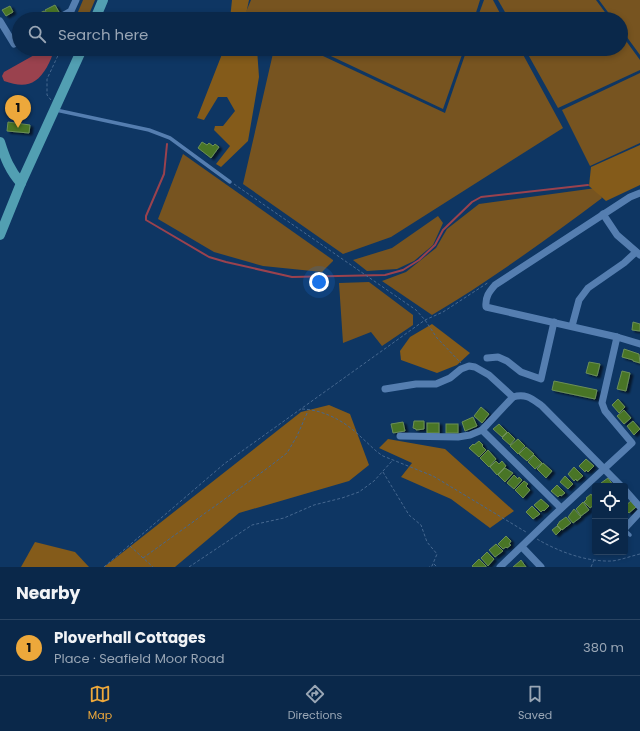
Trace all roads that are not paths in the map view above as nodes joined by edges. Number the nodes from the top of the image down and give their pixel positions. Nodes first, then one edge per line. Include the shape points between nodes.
1 (76, 0) edge
2 (104, 0) edge
3 (69, 12) edge
4 (98, 12) edge
5 (0, 21) edge
6 (12, 41) edge
7 (79, 56) edge
8 (56, 108) junction
9 (0, 142) edge
10 (230, 182) road end
11 (21, 183) junction
12 (640, 193) edge
13 (603, 214) junction
14 (0, 235) edge
15 (638, 253) edge
16 (554, 322) junction
17 (572, 326) junction
18 (617, 337) junction
19 (640, 344) edge
20 (487, 358) dead end
21 (385, 389) dead end
22 (513, 397) junction
23 (482, 430) junction
24 (400, 436) dead end
25 (605, 469) junction
26 (618, 483) edge
27 (628, 493) edge
28 (640, 507) edge
29 (561, 508) junction
30 (640, 512) edge
31 (628, 526) edge
32 (628, 533) edge
33 (630, 535) dead end
34 (522, 547) junction
35 (500, 567) edge
36 (541, 567) edge

1 - 3 street
2 - 4 main road
5 - 6 street
7 - 8 main road
8 - 10 lane via 149,130 170,138
8 - 11 main road
9 - 11 main road via 7,163
11 - 14 main road
12 - 13 street
13 - 15 street via 617,235
13 - 16 street via 495,285 486,300 486,307
15 - 17 street via 588,288 579,300
16 - 17 street
16 - 20 street via 541,379 520,372 508,361 498,357
17 - 18 street
18 - 19 street
18 - 25 street via 602,403 605,411 632,443
21 - 22 street via 436,384 469,366 489,375
22 - 23 street
22 - 25 street via 529,397 542,406
23 - 24 street via 458,437
23 - 29 street
25 - 26 street
25 - 29 street
27 - 28 street
29 - 34 street
30 - 31 street
32 - 33 lane
34 - 35 street
34 - 36 street

